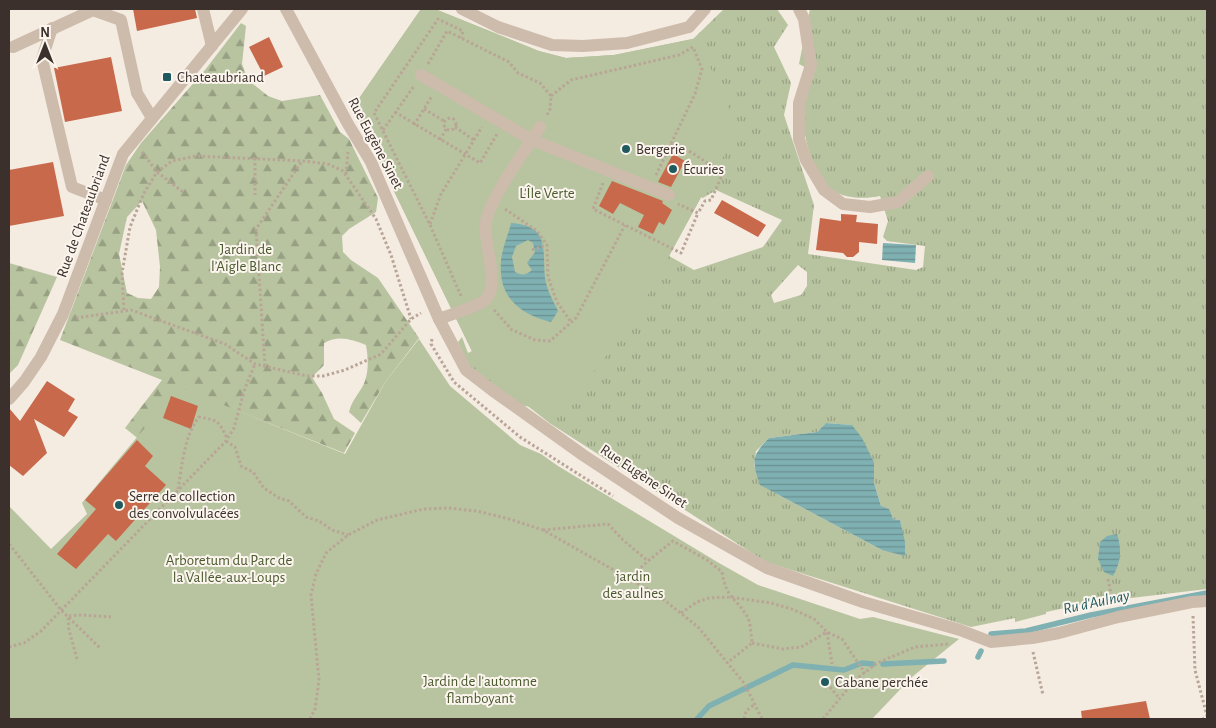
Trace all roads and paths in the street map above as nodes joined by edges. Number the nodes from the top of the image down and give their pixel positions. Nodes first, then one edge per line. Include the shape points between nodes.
1 (93, 9) edge
2 (203, 9) edge
3 (242, 9) edge
4 (286, 9) edge
5 (462, 9) edge
6 (706, 9) edge
7 (799, 9) edge
8 (52, 28) junction
9 (461, 38) junction
10 (212, 46) junction
11 (13, 47) dead end
12 (421, 75) junction
13 (434, 92) dead end
14 (424, 110) junction
15 (395, 112) junction
16 (152, 118) junction
17 (444, 121) junction
18 (484, 122) dead end
19 (414, 125) junction
20 (455, 127) junction
21 (540, 127) dead end
22 (446, 129) junction
23 (383, 130) junction
24 (500, 130) dead end
25 (440, 140) junction
26 (474, 140) junction
27 (532, 140) junction
28 (133, 142) junction
29 (670, 145) junction
30 (466, 155) junction
31 (255, 158) junction
32 (302, 160) junction
33 (608, 170) junction
34 (157, 172) junction
35 (928, 176) dead end
36 (650, 187) junction
37 (183, 192) dead end
38 (256, 194) dead end
39 (669, 195) joint
40 (106, 200) junction
41 (494, 202) junction
42 (698, 213) junction
43 (430, 225) junction
44 (625, 225) junction
45 (547, 245) junction
46 (532, 250) dead end
47 (484, 302) junction
48 (466, 308) junction
49 (124, 310) junction
50 (63, 314) junction
51 (438, 316) junction
52 (411, 319) junction
53 (571, 322) junction
54 (255, 364) junction
55 (265, 366) junction
56 (9, 399) edge
57 (226, 440) junction
58 (178, 490) junction
59 (542, 530) junction
60 (348, 535) junction
61 (9, 544) edge
62 (648, 561) junction
63 (630, 578) junction
64 (1108, 579) dead end
65 (730, 597) junction
66 (1207, 601) edge
67 (1114, 604) dead end
68 (61, 610) junction
69 (1193, 611) dead end
70 (680, 613) junction
71 (68, 616) junction
72 (111, 617) dead end
73 (827, 632) junction
74 (1032, 638) junction
75 (752, 644) junction
76 (953, 644) dead end
77 (9, 647) edge
78 (101, 649) dead end
79 (77, 659) dead end
80 (728, 663) junction
81 (832, 664) dead end
82 (865, 673) junction
83 (830, 687) dead end
84 (1043, 696) dead end
85 (839, 698) junction
86 (755, 704) junction
87 (1207, 717) edge
88 (310, 719) edge
89 (744, 719) edge
90 (762, 719) edge
91 (823, 719) edge
92 (1203, 719) edge

1 - 8 street
1 - 16 street via 121,20 137,93
2 - 10 street
3 - 10 street, Rue de Chateaubriand
4 - 51 street, Rue Eugène Sinet via 371,162
5 - 6 street via 498,27 552,45 583,46 628,43 689,27
7 - 35 street via 804,19 811,66 799,103 799,139 806,160 824,190 843,204 870,207 898,202
8 - 11 street
8 - 40 street via 42,59 72,187
9 - 12 path via 447,30
9 - 23 path via 464,31 438,19 374,113
9 - 29 path via 509,62 518,73 540,83 551,96 571,80 679,54 692,47 702,69
10 - 16 street, Rue de Chateaubriand
12 - 15 path
12 - 27 street
13 - 14 path
14 - 17 path
14 - 19 path
15 - 19 path
15 - 23 path
16 - 28 street, Rue de Chateaubriand
17 - 20 path via 453,119
17 - 22 path
18 - 26 path
19 - 25 path
20 - 22 path
20 - 26 path
21 - 27 street
22 - 25 path
23 - 43 path
24 - 30 path via 480,163
25 - 30 path
26 - 30 path
27 - 33 street
27 - 41 street
28 - 34 path
28 - 40 street, Rue de Chateaubriand via 122,154
29 - 36 path
29 - 42 path via 688,151 723,173 711,200 705,201
30 - 43 path via 441,194
31 - 32 path
31 - 34 path via 196,156 172,162
31 - 38 path
32 - 52 path via 328,164 346,174 376,220
32 - 55 path via 256,229
33 - 36 street
33 - 44 path via 593,209
34 - 37 path
34 - 49 path via 130,227 122,273
36 - 39 street
39 - 42 path via 674,202
40 - 50 street, Rue de Chateaubriand
41 - 45 path via 537,231
41 - 47 street via 486,222 492,287
42 - 44 path via 681,253
43 - 48 path
44 - 53 path
45 - 46 path
45 - 53 path via 548,277 557,302
47 - 48 street
47 - 53 path via 512,330 535,340 550,341
48 - 51 street
49 - 50 path via 84,318 68,318
49 - 54 path via 225,344
50 - 56 street, Rue de Chateaubriand via 41,357
51 - 52 path via 425,310
51 - 74 street, Rue Eugène Sinet via 466,370 492,390 678,518 767,568 992,642
52 - 55 path via 381,354 345,370 307,376
54 - 55 path
54 - 57 path via 234,428
57 - 58 path
57 - 58 path via 216,420 199,417 183,460
57 - 60 path via 238,451 241,466 253,472 264,488 289,501 306,517
58 - 68 path
59 - 60 path via 477,511 448,508 424,509 377,520
59 - 62 path via 608,524
59 - 63 path
60 - 88 path via 326,553 311,595 319,680 315,709
61 - 68 path
62 - 63 path
62 - 65 path via 673,541 722,572
63 - 70 path
64 - 67 path
65 - 70 path via 709,598
65 - 73 path via 792,609 814,619
65 - 75 path via 748,618
66 - 74 street, Rue Eugène Sinet via 1117,617
68 - 71 path
68 - 77 path via 41,631 24,643
69 - 87 path via 1195,670
70 - 80 path via 698,627
71 - 72 path
71 - 78 path
71 - 79 path
73 - 75 path via 800,647 783,649
73 - 81 path
73 - 82 path via 842,639
74 - 84 path
75 - 80 path
76 - 82 path via 915,646 877,663
80 - 86 path
82 - 85 path
83 - 85 path
85 - 91 path
86 - 89 path via 746,711
86 - 90 path
87 - 92 path

